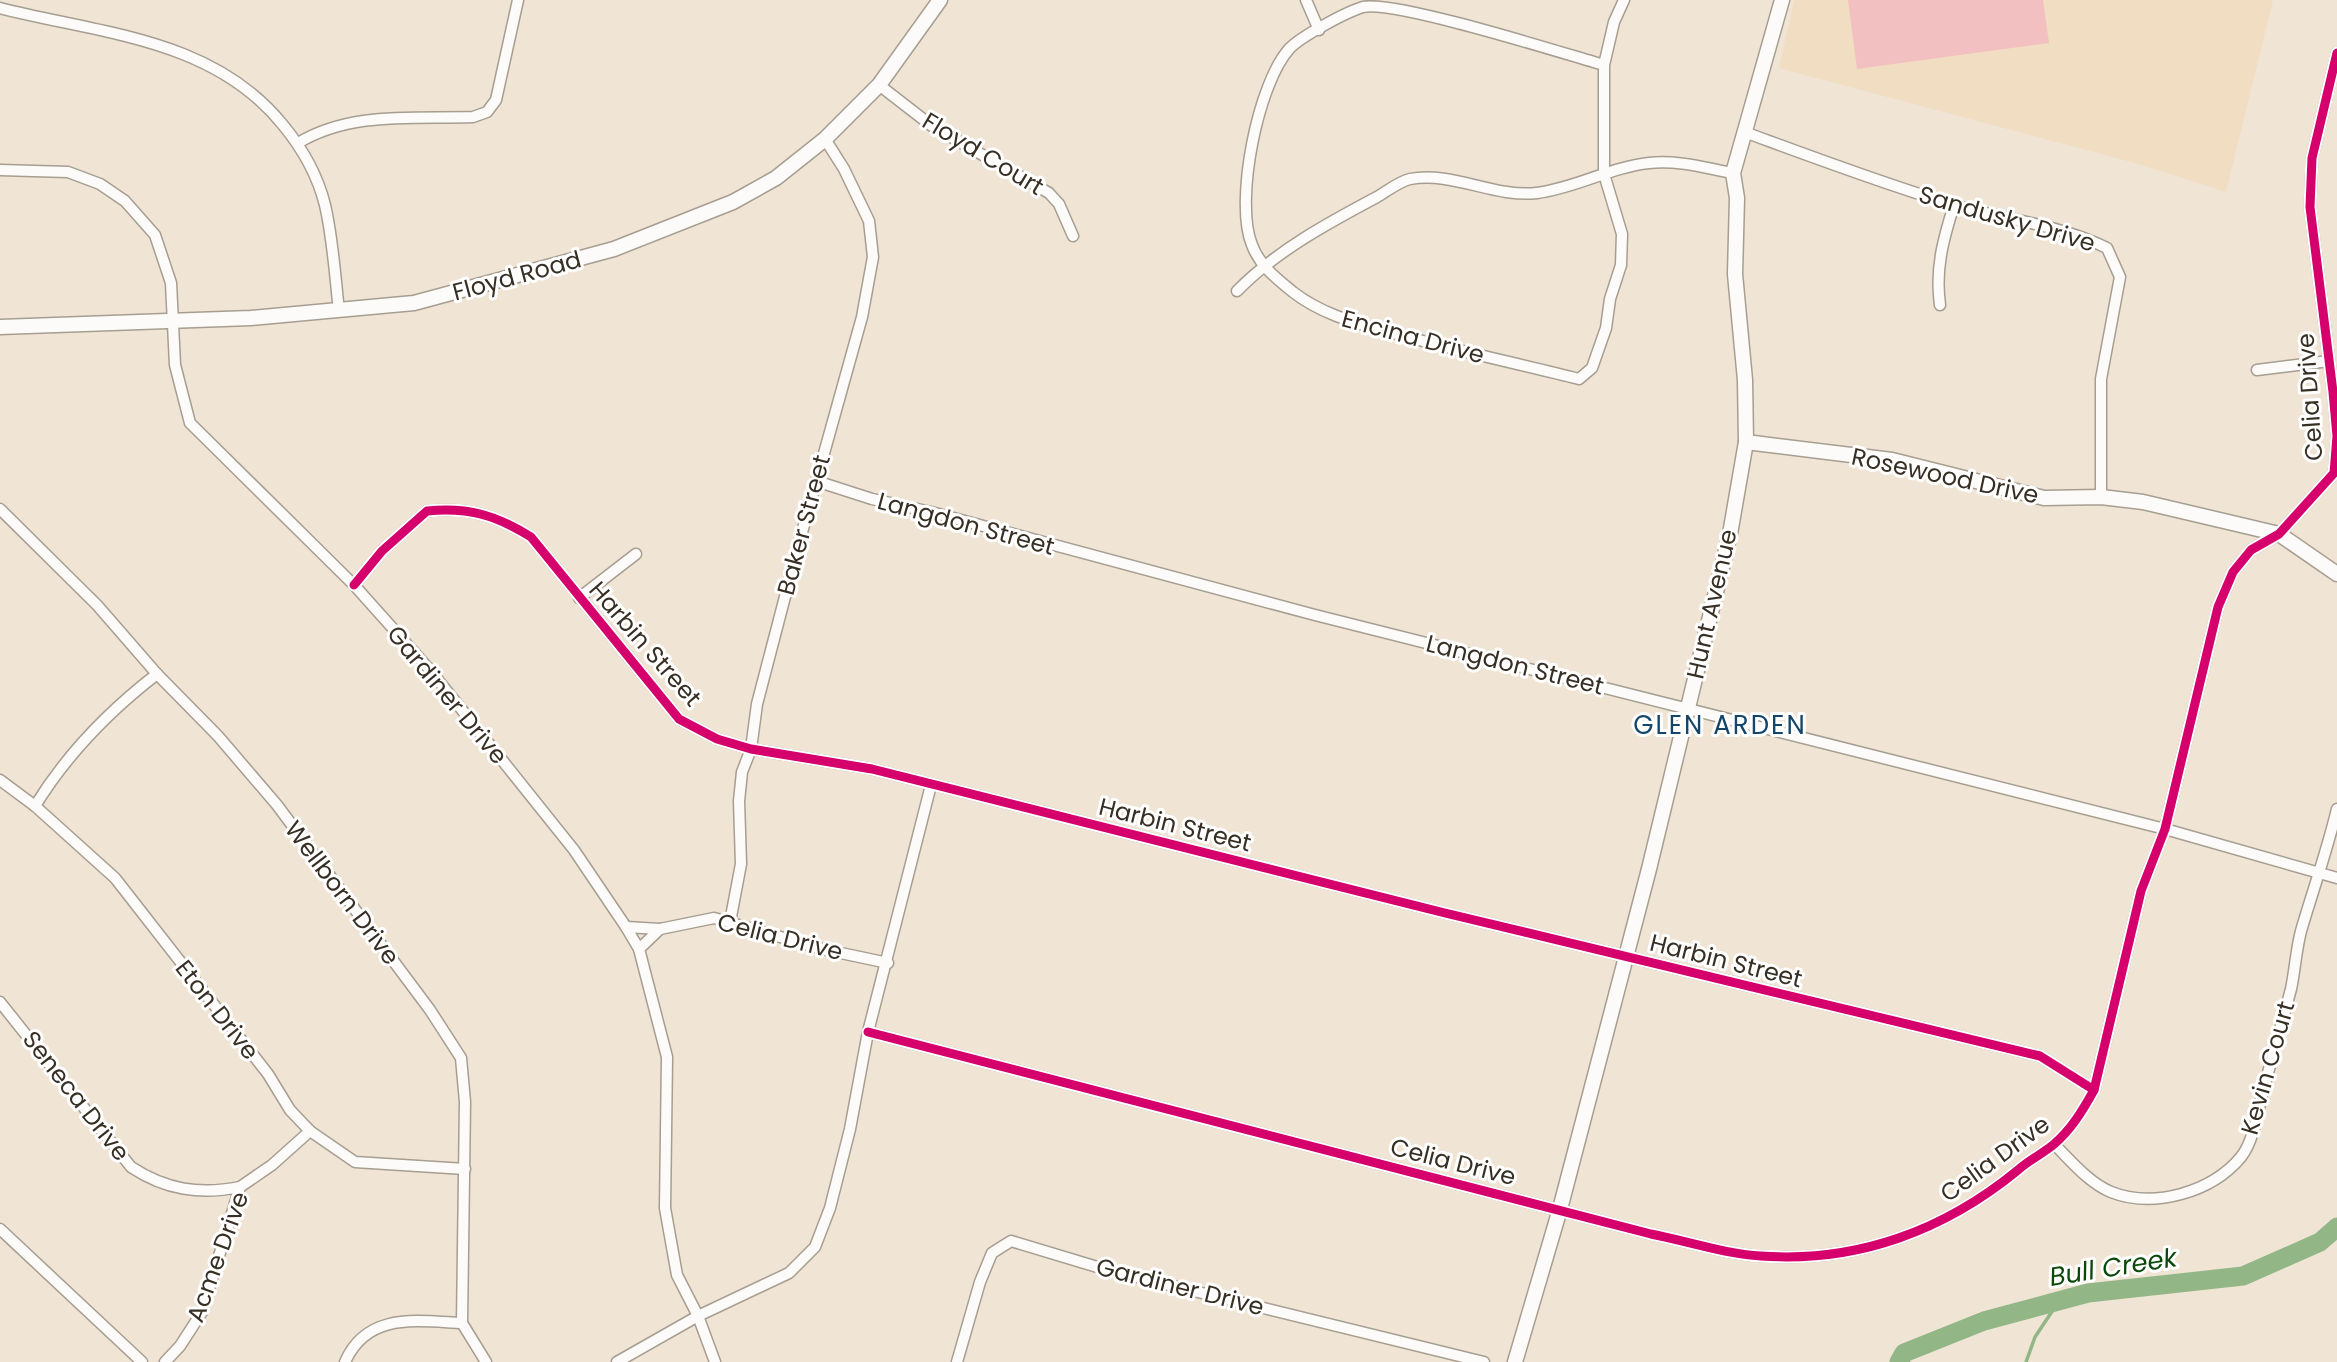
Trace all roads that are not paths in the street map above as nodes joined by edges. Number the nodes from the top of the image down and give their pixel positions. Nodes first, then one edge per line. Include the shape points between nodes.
1 (518, 0) edge
2 (940, 0) edge
3 (1306, 0) edge
4 (1624, 0) edge
5 (1782, 0) edge
6 (0, 8) edge
7 (1319, 30) junction
8 (2337, 53) edge
9 (1604, 65) junction
10 (878, 85) junction
11 (1746, 133) junction
12 (825, 139) junction
13 (298, 143) junction
14 (0, 170) edge
15 (1734, 173) junction
16 (1604, 174) junction
17 (1954, 205) junction
18 (1073, 236) dead end
19 (1262, 265) junction
20 (1237, 291) dead end
21 (1940, 305) dead end
22 (338, 311) junction
23 (171, 322) junction
24 (0, 327) edge
25 (2329, 361) junction
26 (2258, 370) dead end
27 (1746, 442) junction
28 (816, 481) junction
29 (2101, 497) junction
30 (0, 509) edge
31 (2279, 534) junction
32 (636, 554) dead end
33 (2337, 574) edge
34 (354, 584) junction
35 (579, 598) junction
36 (157, 674) junction
37 (1688, 708) junction
38 (751, 749) junction
39 (0, 780) edge
40 (932, 785) junction
41 (35, 806) junction
42 (2337, 809) edge
43 (2165, 829) junction
44 (2321, 873) junction
45 (2337, 878) edge
46 (730, 922) junction
47 (626, 927) junction
48 (660, 929) junction
49 (1632, 934) junction
50 (639, 949) junction
51 (1608, 952) junction
52 (1626, 956) junction
53 (888, 963) junction
54 (0, 1002) edge
55 (868, 1032) junction
56 (2094, 1090) junction
57 (310, 1131) junction
58 (2054, 1144) junction
59 (465, 1170) junction
60 (240, 1186) junction
61 (1560, 1209) junction
62 (0, 1229) edge
63 (698, 1316) junction
64 (462, 1323) junction
65 (142, 1362) edge
66 (165, 1362) edge
67 (345, 1362) edge
68 (486, 1362) edge
69 (617, 1362) edge
70 (715, 1362) edge
71 (957, 1362) edge
72 (1484, 1362) edge
73 (1515, 1362) edge

1 - 13 street via 496,100 487,112 473,117 358,120 317,131
2 - 10 street, Floyd Road
3 - 7 street
4 - 9 street
5 - 11 street, Hunt Avenue
6 - 13 street via 188,54 247,88
7 - 9 street via 1364,6 1403,9
7 - 19 street via 1290,48 1272,76 1257,127 1247,212 1250,243
8 - 25 street, Celia Drive via 2312,158 2310,207
9 - 16 street
10 - 12 street, Floyd Road
10 - 18 street, Floyd Court via 932,125 1049,192
11 - 15 street, Hunt Avenue
11 - 17 street, Sandusky Drive
12 - 22 street, Floyd Road via 776,178 733,202 614,249 414,303
12 - 28 street, Baker Street via 869,221 873,257 862,317
13 - 22 street via 325,204
14 - 23 street, Gardiner Drive via 68,172 100,184 125,201 155,235 171,283
15 - 16 street via 1685,162
15 - 27 street, Hunt Avenue via 1735,274
16 - 19 street via 1565,189 1531,193 1453,180 1409,179
16 - 19 street, Encina Drive via 1622,234 1621,264 1592,368 1579,379 1335,318
17 - 21 street via 1940,250
17 - 29 street, Sandusky Drive via 2041,224 2107,248 2120,277 2101,379
19 - 20 street
22 - 23 street, Floyd Road
23 - 24 street, Floyd Road
23 - 34 street, Gardiner Drive via 174,365 190,423
25 - 26 street
25 - 31 street, Celia Drive via 2337,436 2334,473
27 - 29 street, Rosewood Drive via 1892,460 2044,498
27 - 37 street, Hunt Avenue via 1730,534
28 - 37 street, Langdon Street via 998,532
28 - 38 street, Baker Street via 757,704
29 - 31 street, Rosewood Drive via 2143,502
30 - 36 street, Wellborn Drive via 97,605
31 - 33 street, Rosewood Drive
31 - 43 street, Celia Drive via 2251,550 2233,572 2218,607
32 - 35 street
34 - 35 street, Harbin Street via 409,524 427,511 481,511 531,537
34 - 47 street, Gardiner Drive via 575,850
35 - 38 street, Harbin Street via 679,719 717,740
36 - 41 street via 120,702 56,772
36 - 59 street, Wellborn Drive via 277,806 461,1058
37 - 43 street, Langdon Street
37 - 49 street, Hunt Avenue
38 - 40 street, Harbin Street via 822,759
38 - 46 street, Baker Street via 741,781 741,864
39 - 41 street, Eton Drive
40 - 51 street, Harbin Street
40 - 53 street
41 - 57 street, Eton Drive via 115,878
42 - 44 street, Kevin Court
43 - 44 street, Langdon Street
43 - 56 street, Celia Drive via 2141,891
44 - 45 street, Langdon Street
44 - 58 street, Kevin Court via 2244,1154 2222,1176 2192,1190 2158,1198 2129,1197 2108,1191
46 - 48 street, Celia Drive via 714,918
46 - 53 street, Celia Drive
47 - 48 street, Celia Drive
47 - 50 street, Gardiner Drive
48 - 50 street
49 - 51 street
49 - 52 street, Hunt Avenue
50 - 63 street, Gardiner Drive via 667,1057 665,1208 677,1275
51 - 52 street, Harbin Street
52 - 56 street, Harbin Street via 2040,1056
52 - 61 street, Hunt Avenue
53 - 55 street
54 - 60 street, Seneca Drive via 131,1167 154,1182 179,1188 210,1193
55 - 61 street, Celia Drive
55 - 63 street via 847,1142 815,1247 789,1273
56 - 58 street, Celia Drive via 2080,1116
57 - 59 street, Eton Drive via 355,1162
57 - 60 street, Acme Drive
58 - 61 street, Celia Drive via 1949,1218 1895,1242 1822,1253 1761,1256 1651,1234
59 - 64 street, Wellborn Drive
60 - 66 street, Acme Drive via 202,1312
61 - 73 street, Hunt Avenue
62 - 65 street
63 - 69 street
63 - 70 street, Gardiner Drive
64 - 67 street via 412,1321 371,1328 353,1345
64 - 68 street
71 - 72 street, Gardiner Drive via 992,1253 1011,1241 1104,1269

